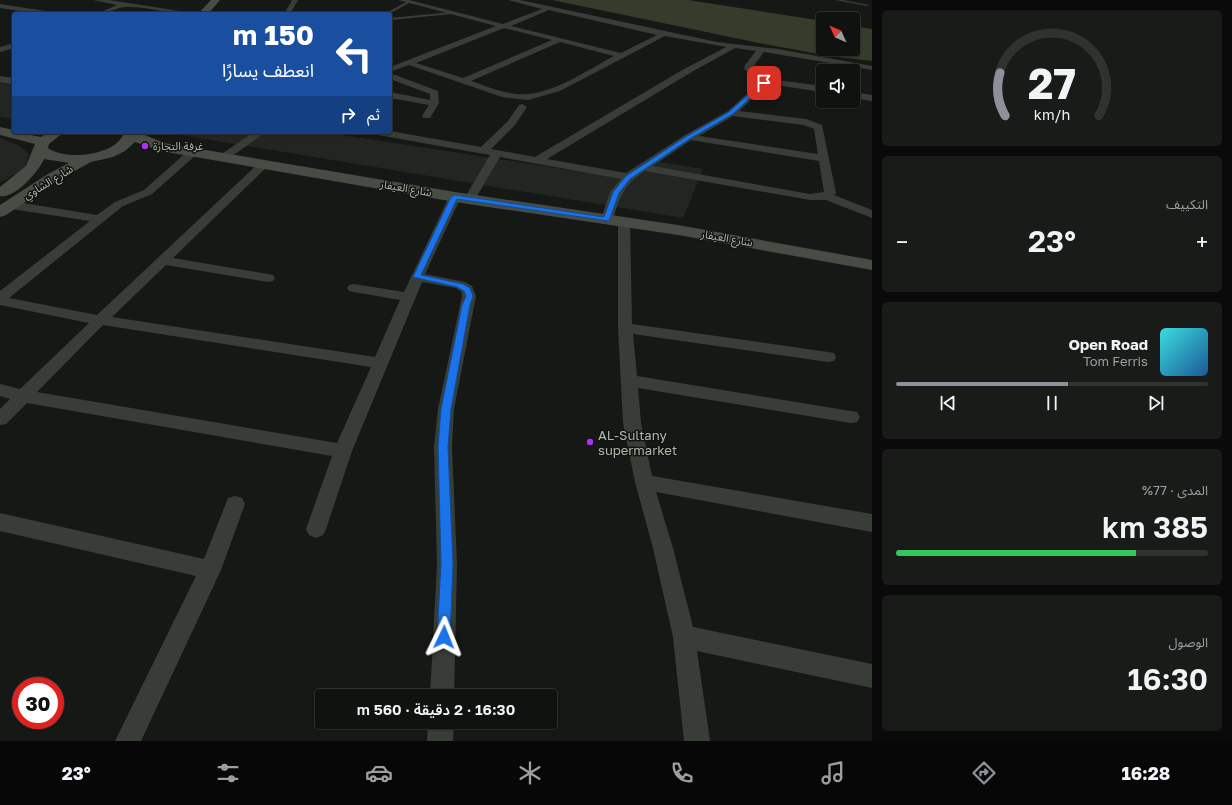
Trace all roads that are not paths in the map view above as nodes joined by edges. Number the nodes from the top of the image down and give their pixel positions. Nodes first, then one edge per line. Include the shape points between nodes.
1 (96, 0) edge
2 (135, 0) edge
3 (216, 0) edge
4 (295, 0) edge
5 (401, 0) edge
6 (511, 0) edge
7 (837, 0) edge
8 (409, 2) junction
9 (124, 4) junction
10 (867, 5) dead end
11 (0, 6) edge
12 (547, 9) junction
13 (39, 12) edge
14 (104, 12) edge
15 (174, 12) edge
16 (205, 12) edge
17 (288, 12) edge
18 (390, 12) edge
19 (452, 13) junction
20 (392, 19) edge
21 (501, 26) junction
22 (664, 34) junction
23 (559, 40) junction
24 (12, 46) edge
25 (734, 46) junction
26 (762, 49) junction
27 (1, 50) edge
28 (12, 51) edge
29 (622, 56) junction
30 (410, 63) junction
31 (872, 68) edge
32 (392, 69) edge
33 (392, 77) edge
34 (0, 78) edge
35 (12, 81) edge
36 (464, 81) junction
37 (766, 81) junction
38 (816, 88) edge
39 (392, 95) edge
40 (860, 96) edge
41 (872, 98) edge
42 (434, 103) junction
43 (522, 107) dead end
44 (731, 113) junction
45 (427, 116) dead end
46 (0, 120) edge
47 (12, 122) edge
48 (0, 131) edge
49 (55, 134) edge
50 (132, 134) edge
51 (258, 134) edge
52 (389, 134) edge
53 (689, 137) junction
54 (41, 145) junction
55 (161, 147) junction
56 (483, 151) junction
57 (193, 152) junction
58 (105, 154) junction
59 (497, 154) junction
60 (224, 157) junction
61 (823, 158) junction
62 (536, 160) junction
63 (264, 164) junction
64 (643, 167) junction
65 (628, 177) junction
66 (4, 196) edge
67 (827, 196) junction
68 (462, 198) junction
69 (872, 214) edge
70 (99, 219) junction
71 (615, 220) junction
72 (162, 260) junction
73 (872, 265) edge
74 (417, 277) junction
75 (268, 278) dead end
76 (354, 288) dead end
77 (408, 297) junction
78 (0, 300) edge
79 (100, 320) junction
80 (625, 328) junction
81 (828, 357) dead end
82 (380, 363) junction
83 (629, 381) junction
84 (0, 390) edge
85 (24, 396) junction
86 (851, 417) dead end
87 (0, 419) edge
88 (343, 451) junction
89 (644, 482) junction
90 (235, 504) dead end
91 (0, 522) edge
92 (872, 523) edge
93 (316, 529) dead end
94 (210, 570) junction
95 (684, 636) junction
96 (872, 676) edge
97 (442, 689) edge
98 (441, 729) edge
99 (128, 741) edge
100 (440, 741) edge
101 (697, 741) edge

1 - 9 street
2 - 9 street
3 - 16 main road
4 - 17 street
5 - 8 street
6 - 12 street
7 - 10 lane
8 - 18 lane
8 - 19 street
9 - 14 street
9 - 15 street
11 - 13 street
12 - 21 street
12 - 22 street
19 - 20 lane
19 - 21 street
21 - 23 street
21 - 30 street
22 - 25 street
22 - 29 street
23 - 29 street
23 - 36 street
24 - 27 street
25 - 26 street
25 - 62 street
26 - 31 street
26 - 37 street via 748,69
27 - 28 street
29 - 36 street via 557,89 528,97 505,95
30 - 32 street
30 - 36 street
33 - 42 street via 433,91 436,97
34 - 35 street
37 - 38 street
37 - 44 street
39 - 42 street
40 - 41 street
42 - 45 street
43 - 56 street via 512,123
44 - 53 street
44 - 61 street via 815,124 820,129
46 - 47 main road
48 - 54 main road
49 - 54 main road
50 - 55 main road, شارع العيفار
50 - 58 main road via 122,147
51 - 60 street
52 - 56 street
53 - 61 street
53 - 64 street
54 - 58 main road via 44,155 53,158 77,160
54 - 66 main road, شارع الشاوي via 34,167
55 - 57 main road, شارع العيفار
55 - 58 main road
56 - 59 street
57 - 60 main road, شارع العيفار
57 - 70 street via 148,192 122,202
58 - 66 main road, شارع الشاوي
59 - 62 street
59 - 68 street
60 - 63 main road, شارع العيفار
61 - 67 street via 830,189
62 - 65 street
63 - 68 main road, شارع العيفار
63 - 72 street
64 - 65 street
64 - 67 street via 810,197
65 - 71 street via 616,192
66 - 70 street
67 - 69 street
68 - 71 main road, شارع العيفار
68 - 74 street
70 - 78 street
71 - 73 main road, شارع العيفار
71 - 80 street
72 - 75 street
72 - 79 street
74 - 77 street
74 - 97 street via 460,285 467,289 470,296 466,305 446,409 443,447 447,564
76 - 77 street
77 - 82 street
78 - 79 street
79 - 82 street
79 - 85 street
80 - 81 street
80 - 83 street
82 - 88 street
83 - 86 street
83 - 89 street via 632,423
84 - 85 street
85 - 87 street
85 - 88 street
88 - 93 street
89 - 92 street
89 - 95 street
90 - 94 street
91 - 94 street
94 - 99 street
95 - 96 street
95 - 101 street
98 - 100 street

